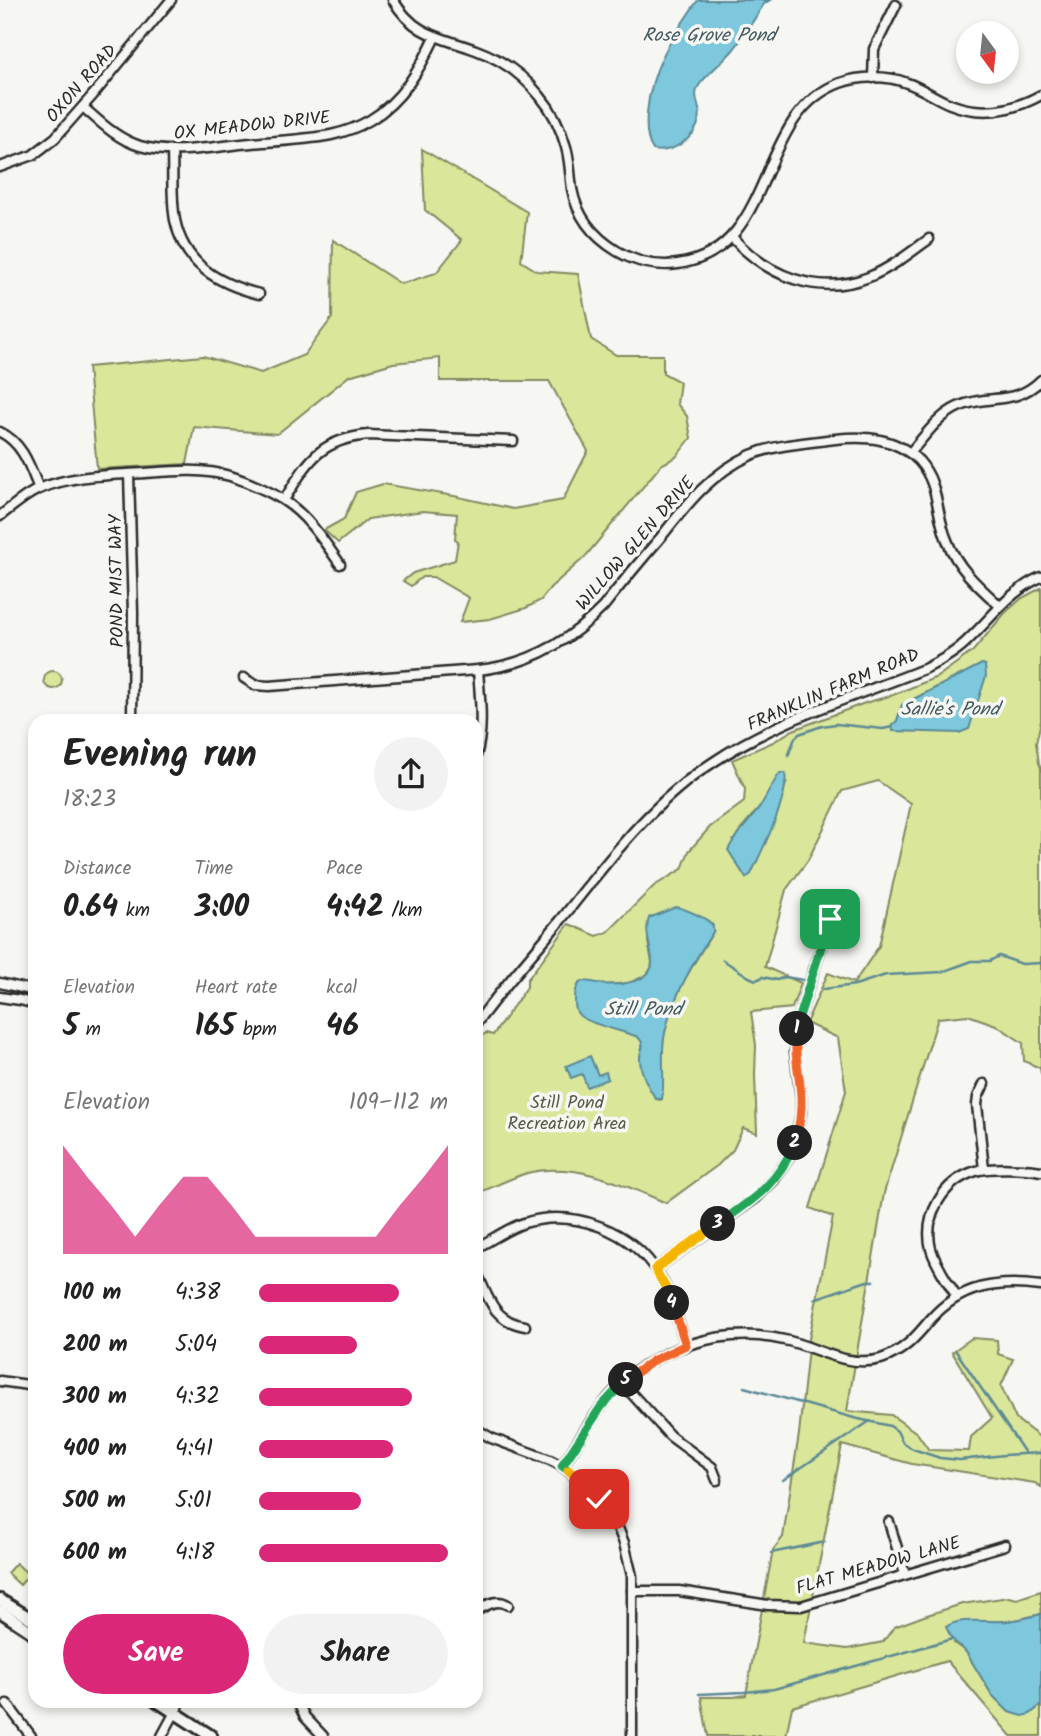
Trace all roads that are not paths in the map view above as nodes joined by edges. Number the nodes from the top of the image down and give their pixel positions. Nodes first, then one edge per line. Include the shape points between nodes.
1 (171, 0) edge
2 (393, 0) edge
3 (896, 5) dead end
4 (435, 37) junction
5 (873, 78) junction
6 (1041, 95) edge
7 (83, 107) junction
8 (172, 150) junction
9 (0, 167) edge
10 (732, 237) junction
11 (929, 239) dead end
12 (259, 294) dead end
13 (1041, 380) edge
14 (0, 432) edge
15 (513, 441) dead end
16 (910, 453) junction
17 (129, 474) junction
18 (39, 489) junction
19 (284, 500) junction
20 (0, 516) edge
21 (340, 564) dead end
22 (1041, 577) edge
23 (1000, 606) junction
24 (478, 670) junction
25 (244, 678) dead end
26 (132, 714) edge
27 (481, 714) edge
28 (830, 919) dead end
29 (0, 983) edge
30 (28, 989) edge
31 (0, 997) edge
32 (28, 1002) edge
33 (483, 1012) edge
34 (984, 1084) dead end
35 (984, 1169) junction
36 (1041, 1171) edge
37 (483, 1244) edge
38 (655, 1269) junction
39 (483, 1285) edge
40 (1041, 1286) edge
41 (957, 1297) junction
42 (525, 1326) dead end
43 (686, 1345) junction
44 (0, 1381) edge
45 (622, 1384) junction
46 (28, 1385) edge
47 (483, 1433) edge
48 (562, 1466) junction
49 (717, 1480) dead end
50 (889, 1522) dead end
51 (1005, 1545) dead end
52 (905, 1574) junction
53 (632, 1591) junction
54 (0, 1600) edge
55 (508, 1605) dead end
56 (483, 1607) edge
57 (0, 1611) edge
58 (0, 1617) edge
59 (28, 1617) edge
60 (24, 1627) junction
61 (28, 1630) edge
62 (7, 1704) dead end
63 (168, 1708) edge
64 (177, 1708) edge
65 (300, 1708) edge
66 (175, 1712) junction
67 (31, 1736) edge
68 (162, 1736) edge
69 (211, 1736) edge
70 (323, 1736) edge
71 (632, 1736) edge

1 - 7 street, OXON ROAD
2 - 4 street via 414,25
3 - 5 street via 876,43
4 - 8 street, OX MEADOW DRIVE via 404,90 378,114 353,128 317,137
4 - 10 street via 496,59 540,96 564,139 579,210 611,248 638,261 675,264 707,255
5 - 6 street via 907,83 952,105 979,111 1017,106
5 - 10 street via 836,85 803,108
7 - 8 street, OX MEADOW DRIVE via 130,142
7 - 9 street, OXON ROAD via 40,151
8 - 12 street via 174,217 183,244 213,277
10 - 11 street via 773,271 794,280 827,284 877,274
13 - 16 street via 1021,394 970,403 949,412
14 - 18 street via 21,449
15 - 19 street via 353,436 317,453
16 - 23 street, WILLOW GLEN DRIVE via 932,480 945,537 957,561
16 - 24 street, WILLOW GLEN DRIVE via 863,437 783,446 750,456 719,473 693,497 603,607 574,634 526,659
17 - 18 street via 79,478
17 - 19 street via 189,471 230,476
17 - 26 street, POND MIST WAY
18 - 20 street
19 - 21 street via 317,532
22 - 23 street, FRANKLIN FARM ROAD
23 - 33 street, FRANKLIN FARM ROAD via 940,661 768,732 688,780 629,834
24 - 25 street, WILLOW GLEN DRIVE via 269,686
24 - 27 street
28 - 38 street via 799,1017 795,1052 801,1113 790,1155 756,1198
29 - 30 street
31 - 32 street
34 - 35 street via 977,1105
35 - 36 street
35 - 41 street via 955,1181 932,1215 931,1249
37 - 38 street via 524,1223 567,1219 618,1235
38 - 43 street
39 - 42 street via 495,1310 508,1321
40 - 41 street via 990,1285
41 - 43 street via 903,1348 874,1360 844,1360 755,1336
43 - 45 street via 654,1360
44 - 46 street
45 - 48 street
45 - 49 street via 670,1436 712,1467
47 - 48 street
48 - 53 street via 587,1486 613,1520 629,1559
50 - 52 street
51 - 52 street, FLAT MEADOW LANE
52 - 53 street, FLAT MEADOW LANE via 793,1606 688,1592
53 - 71 street
54 - 59 main road
55 - 56 street via 493,1602
57 - 60 main road
58 - 60 main road
60 - 61 main road
62 - 67 street
63 - 66 main road
64 - 66 street
65 - 70 street
66 - 68 street
66 - 69 main road

